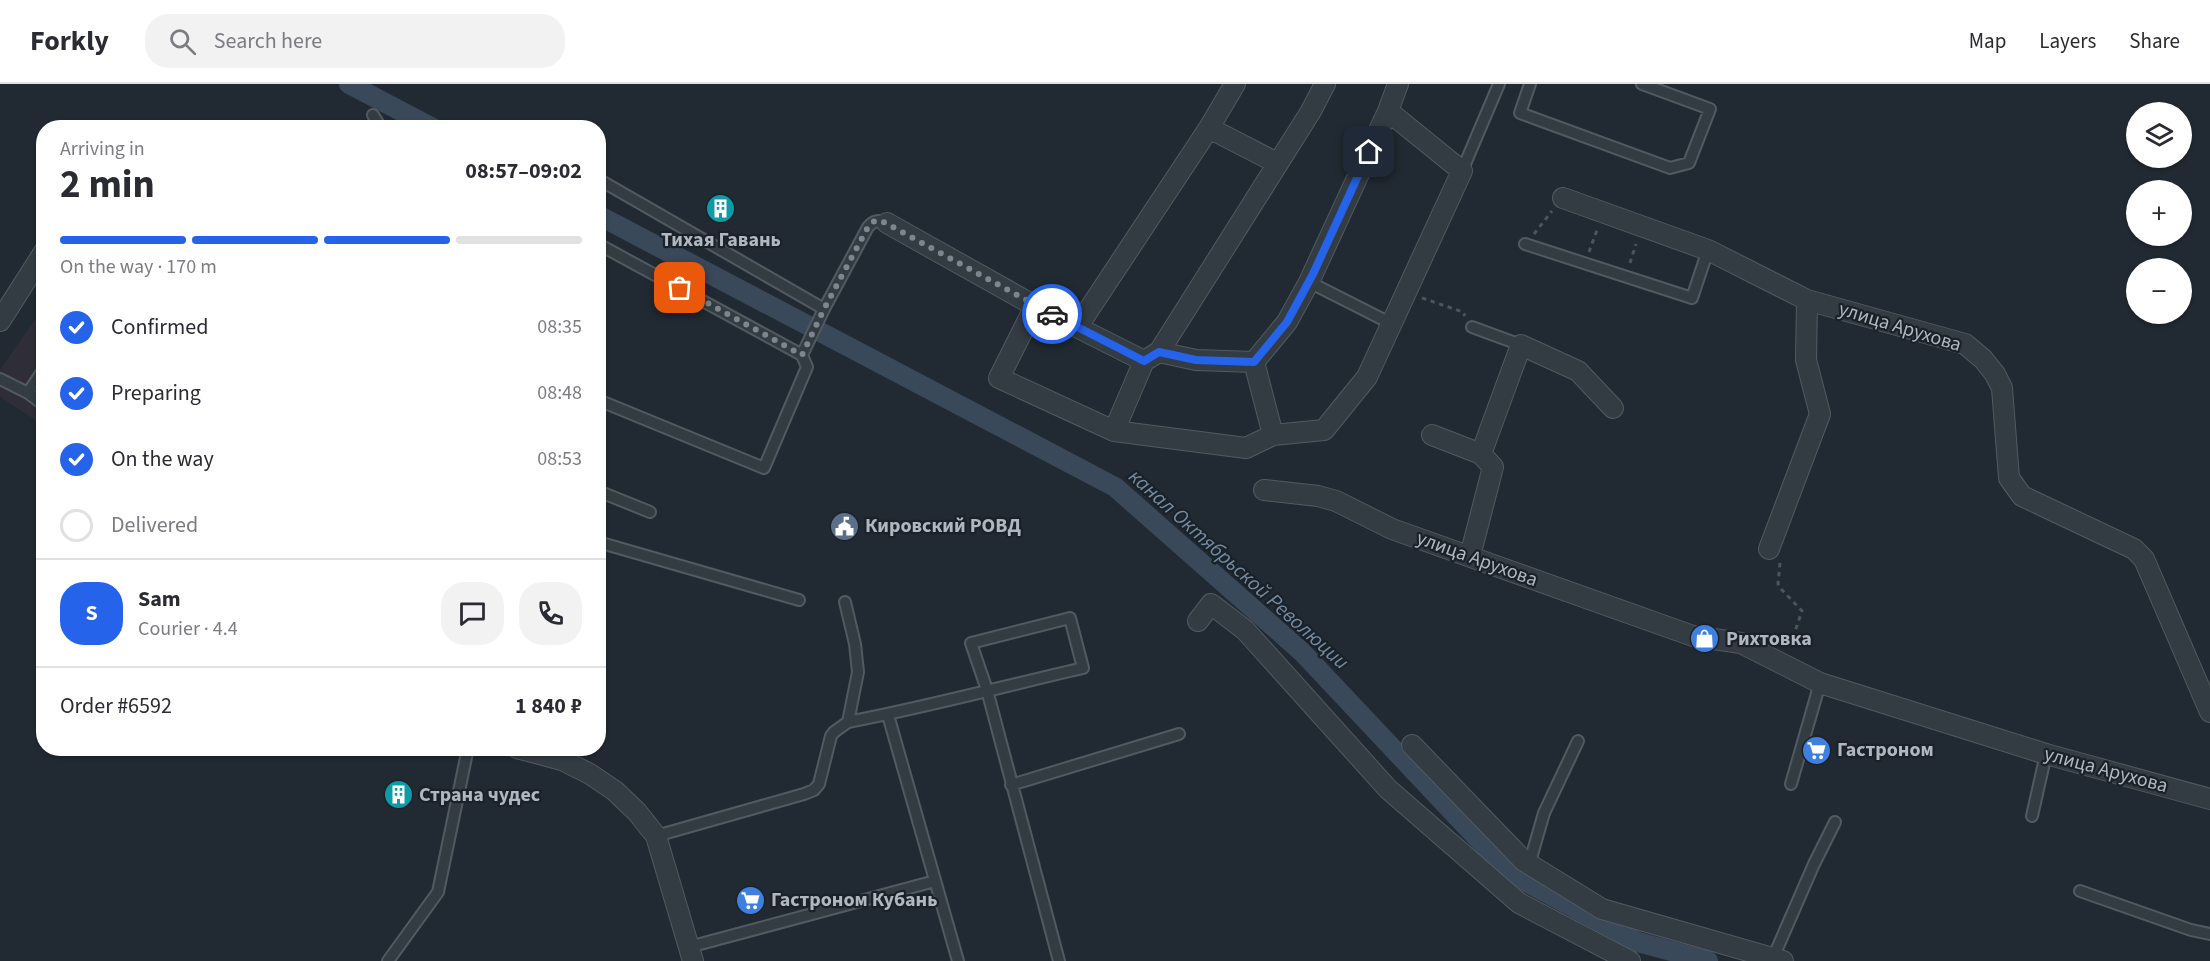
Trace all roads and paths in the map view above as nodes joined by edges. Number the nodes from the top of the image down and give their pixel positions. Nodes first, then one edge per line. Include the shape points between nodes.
1 (1235, 84) edge
2 (1325, 84) edge
3 (1398, 84) edge
4 (1499, 84) edge
5 (1530, 84) edge
6 (1642, 84) edge
7 (1657, 87) edge
8 (1388, 111) junction
9 (373, 115) dead end
10 (376, 120) edge
11 (1209, 128) junction
12 (1277, 163) junction
13 (1462, 171) junction
14 (606, 184) edge
15 (1563, 198) joint
16 (1603, 211) junction
17 (887, 223) joint
18 (1641, 225) junction
19 (1526, 244) joint
20 (606, 248) edge
21 (1708, 250) junction
22 (1585, 264) junction
23 (36, 265) edge
24 (1626, 276) junction
25 (1309, 282) junction
26 (1406, 292) junction
27 (1806, 300) junction
28 (1035, 306) junction
29 (824, 309) junction
30 (0, 321) edge
31 (1392, 324) junction
32 (1078, 326) junction
33 (1472, 327) joint
34 (1521, 345) junction
35 (802, 355) junction
36 (1152, 357) junction
37 (1254, 362) junction
38 (0, 379) edge
39 (36, 381) edge
40 (28, 393) junction
41 (36, 399) edge
42 (606, 403) edge
43 (1613, 408) dead end
44 (1114, 430) junction
45 (1273, 435) junction
46 (1432, 435) dead end
47 (1480, 454) junction
48 (1264, 490) dead end
49 (606, 494) edge
50 (650, 512) dead end
51 (606, 544) edge
52 (1769, 549) joint
53 (1470, 556) junction
54 (800, 600) dead end
55 (845, 602) dead end
56 (1198, 621) dead end
57 (1784, 665) junction
58 (1820, 683) junction
59 (987, 690) junction
60 (2210, 712) edge
61 (888, 714) junction
62 (848, 722) junction
63 (1179, 734) dead end
64 (1578, 741) dead end
65 (1412, 745) dead end
66 (2046, 754) junction
67 (466, 756) edge
68 (547, 756) edge
69 (1791, 784) dead end
70 (1011, 785) junction
71 (2210, 799) edge
72 (2032, 816) dead end
73 (1835, 822) dead end
74 (656, 836) junction
75 (1529, 865) junction
76 (935, 881) junction
77 (2080, 891) dead end
78 (2210, 934) edge
79 (691, 954) edge
80 (1778, 960) edge
81 (388, 961) edge
82 (957, 961) edge
83 (1059, 961) edge
84 (1630, 961) edge

1 - 11 street
2 - 12 street
3 - 8 street
4 - 13 lane
5 - 7 lane via 1520,113 1671,168 1689,163 1710,109
6 - 7 lane
8 - 13 street
8 - 25 street
9 - 10 lane
11 - 12 street
11 - 32 street
12 - 36 street
13 - 26 street
14 - 29 lane
15 - 16 street, улица Арухова
15 - 19 path
16 - 18 street, улица Арухова
16 - 22 path
17 - 28 street
17 - 29 lane via 880,220 868,227
18 - 21 street, улица Арухова
18 - 24 path
19 - 22 lane
20 - 35 lane
21 - 24 lane via 1692,298
21 - 27 street, улица Арухова
22 - 24 lane
23 - 30 street
25 - 31 lane
25 - 37 street via 1287,322
26 - 31 street
26 - 33 path via 1463,312
27 - 52 street via 1806,360 1820,414
27 - 60 street, улица Арухова via 1965,344 1983,359 2002,388 2009,478 2022,496 2134,549 2144,559
28 - 32 street
28 - 44 street via 999,378
29 - 35 lane
31 - 45 street via 1367,377 1324,430
32 - 36 street
33 - 34 lane
34 - 43 street via 1578,371
34 - 47 street
35 - 42 lane via 807,367 764,468
36 - 37 street
36 - 44 street
37 - 45 street
38 - 40 lane
39 - 40 lane
40 - 41 lane
44 - 45 street via 1246,448
46 - 47 street
47 - 53 street via 1493,467
48 - 53 street, улица Арухова via 1336,501 1392,529
49 - 50 lane
51 - 54 lane
52 - 57 path via 1781,563 1778,584 1802,611
53 - 57 street, улица Арухова via 1693,636 1741,643
55 - 62 lane via 858,672
56 - 84 street via 1211,604 1245,630 1388,789 1520,903
57 - 58 street, улица Арухова
58 - 66 street, улица Арухова
58 - 69 lane
59 - 59 lane via 1083,668 1070,618 971,643
59 - 61 lane
59 - 70 lane
61 - 62 lane
61 - 76 lane
62 - 74 lane via 834,732 814,790
63 - 70 lane
64 - 75 lane via 1544,813
65 - 75 street
66 - 71 street, улица Арухова
66 - 72 lane
67 - 81 lane via 438,892
68 - 74 street via 590,774 615,791
70 - 83 lane
73 - 80 lane via 1814,864
74 - 79 street
75 - 80 street via 1602,909
76 - 79 lane
76 - 82 lane
77 - 78 lane

